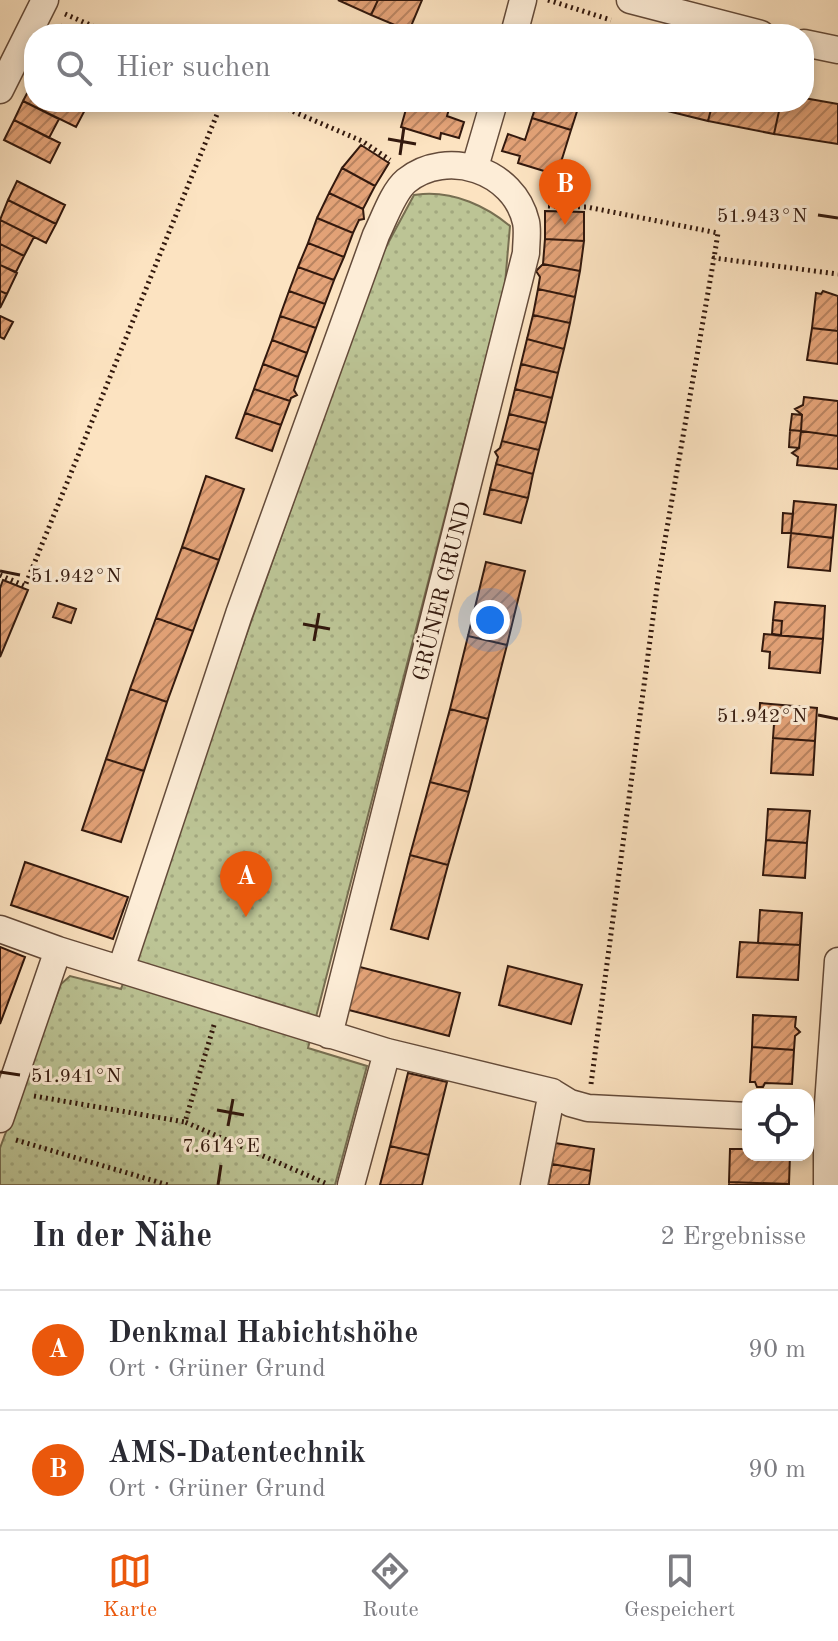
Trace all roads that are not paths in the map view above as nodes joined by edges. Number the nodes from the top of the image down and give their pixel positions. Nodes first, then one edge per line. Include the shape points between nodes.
1 (523, 0) edge
2 (44, 2) edge
3 (624, 11) edge
4 (33, 24) edge
5 (517, 24) edge
6 (701, 24) edge
7 (24, 42) edge
8 (814, 45) edge
9 (838, 50) edge
10 (0, 90) edge
11 (491, 112) edge
12 (475, 167) junction
13 (0, 929) edge
14 (58, 950) junction
15 (838, 961) edge
16 (121, 969) junction
17 (329, 1035) junction
18 (387, 1052) junction
19 (552, 1092) junction
20 (742, 1116) edge
21 (0, 1119) edge
22 (818, 1119) edge
23 (351, 1185) edge
24 (534, 1185) edge
25 (827, 1185) edge

1 - 5 street
2 - 4 street
3 - 6 street
7 - 10 street
8 - 9 street
11 - 12 street
12 - 16 street via 439,167 403,183 371,250 239,614
12 - 17 street, GRÜNER GRUND via 515,198 527,223 526,253
13 - 14 street
14 - 16 street
14 - 21 street
15 - 22 street
16 - 17 street
17 - 18 street
18 - 19 street
18 - 23 street
19 - 20 street via 588,1108
19 - 24 street
22 - 25 street

